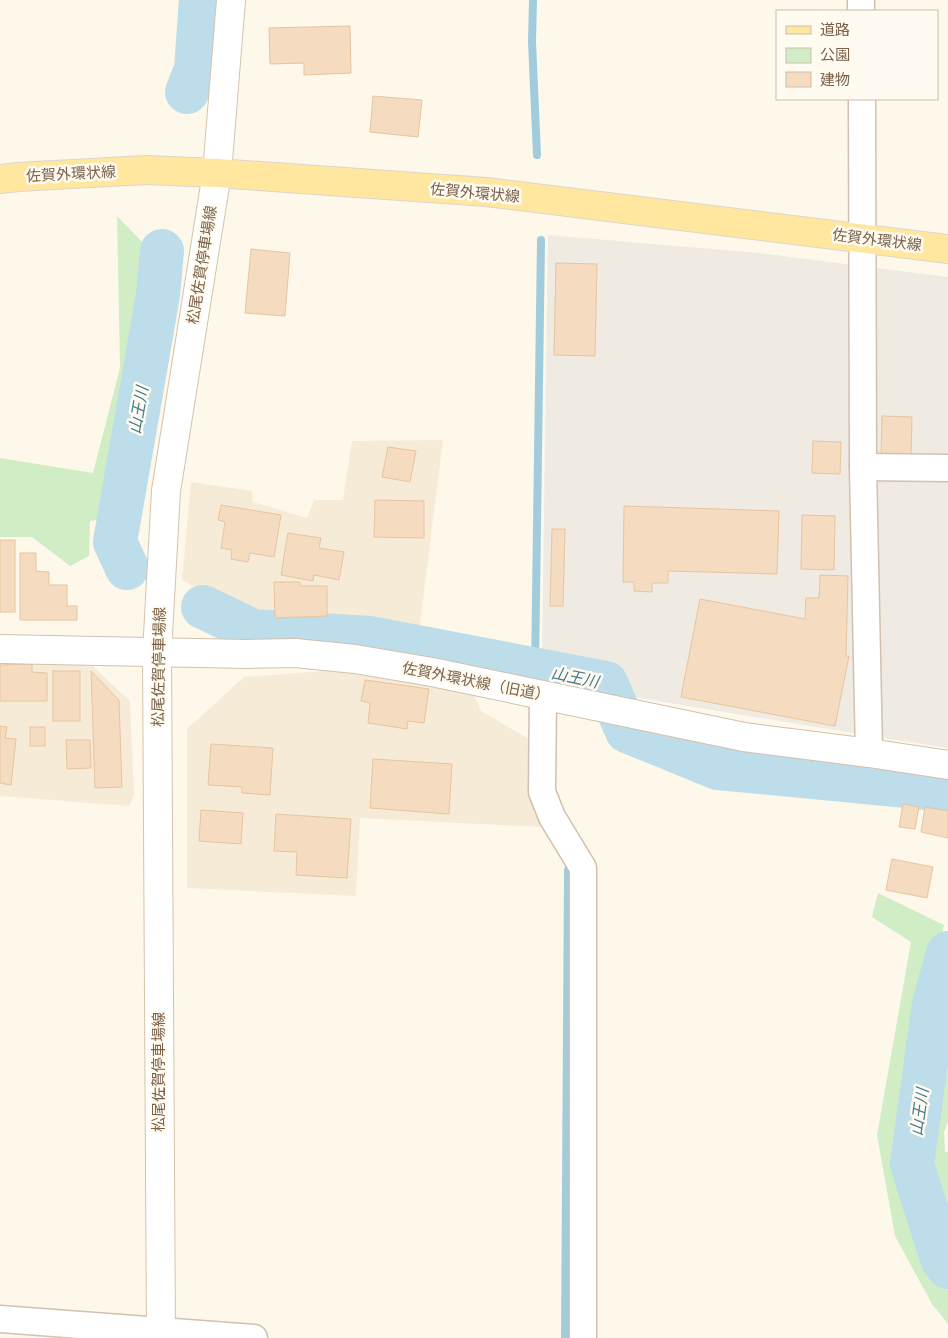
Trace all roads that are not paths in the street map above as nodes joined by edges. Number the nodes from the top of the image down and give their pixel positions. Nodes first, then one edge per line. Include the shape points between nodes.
1 (231, 0) edge
2 (862, 100) edge
3 (217, 173) junction
4 (0, 179) edge
5 (862, 238) junction
6 (948, 249) edge
7 (863, 467) junction
8 (948, 468) edge
9 (0, 649) edge
10 (157, 653) junction
11 (543, 696) junction
12 (869, 753) junction
13 (948, 766) edge
14 (0, 1319) edge
15 (161, 1334) edge
16 (254, 1338) edge
17 (583, 1338) edge

1 - 3 main road, 松尾佐賀停車場線
2 - 5 street
3 - 4 main road, 佐賀外環状線 via 146,170
3 - 5 main road, 佐賀外環状線 via 486,192
3 - 10 main road, 松尾佐賀停車場線 via 166,491
5 - 6 main road, 佐賀外環状線
5 - 7 street
7 - 8 street
7 - 12 street
9 - 10 main road, 佐賀外環状線（旧道）
10 - 11 main road, 佐賀外環状線（旧道） via 296,653 355,659
10 - 15 main road, 松尾佐賀停車場線
11 - 12 main road, 佐賀外環状線（旧道） via 744,737
11 - 17 street via 542,792 552,817 583,868
12 - 13 main road, 佐賀外環状線（旧道）
14 - 15 street
15 - 16 street

